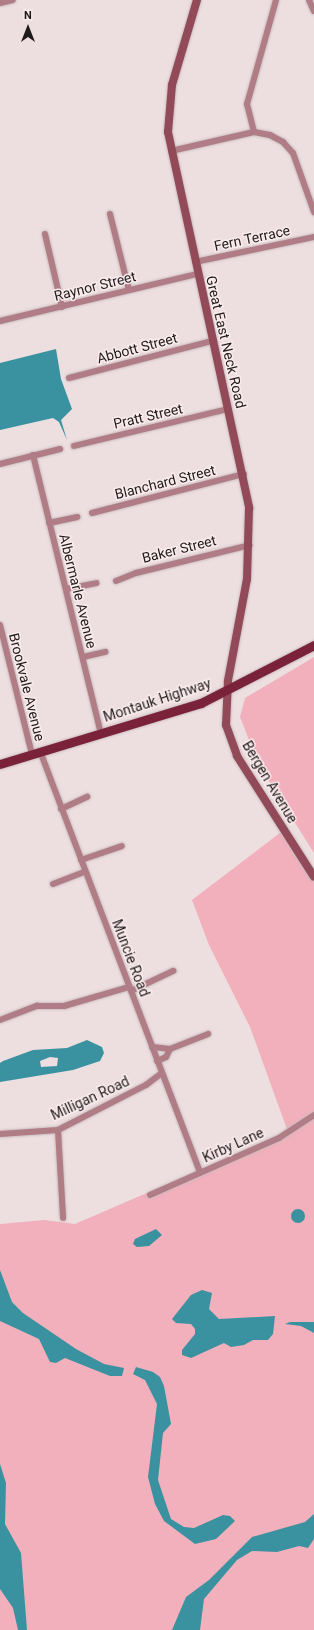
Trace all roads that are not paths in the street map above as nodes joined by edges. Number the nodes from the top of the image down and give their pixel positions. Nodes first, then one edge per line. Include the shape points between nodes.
1 (13, 0) edge
2 (197, 0) edge
3 (276, 0) edge
4 (309, 0) edge
5 (0, 3) edge
6 (314, 11) edge
7 (254, 132) junction
8 (171, 151) junction
9 (314, 212) edge
10 (110, 214) dead end
11 (45, 234) dead end
12 (314, 237) edge
13 (195, 262) junction
14 (197, 274) junction
15 (129, 290) junction
16 (62, 307) junction
17 (0, 321) edge
18 (212, 341) junction
19 (69, 378) dead end
20 (228, 409) junction
21 (74, 446) dead end
22 (60, 449) dead end
23 (33, 455) junction
24 (0, 464) edge
25 (244, 474) junction
26 (92, 513) dead end
27 (77, 517) dead end
28 (49, 523) junction
29 (250, 545) junction
30 (116, 581) dead end
31 (96, 583) dead end
32 (66, 589) junction
33 (0, 625) edge
34 (314, 645) edge
35 (105, 652) dead end
36 (83, 657) junction
37 (227, 692) junction
38 (101, 733) junction
39 (36, 753) junction
40 (0, 764) edge
41 (87, 798) dead end
42 (62, 808) junction
43 (122, 846) dead end
44 (81, 860) junction
45 (85, 872) junction
46 (314, 877) edge
47 (53, 884) dead end
48 (173, 971) dead end
49 (130, 989) junction
50 (0, 1020) edge
51 (208, 1034) dead end
52 (152, 1047) junction
53 (170, 1049) junction
54 (157, 1061) junction
55 (162, 1073) junction
56 (314, 1115) edge
57 (58, 1130) junction
58 (0, 1134) edge
59 (200, 1173) junction
60 (150, 1195) dead end
61 (63, 1218) dead end

1 - 5 street
2 - 8 main road, Great East Neck Road via 172,85 168,132
3 - 7 street via 247,104
4 - 6 street
7 - 8 street
7 - 9 street via 277,138 293,153
8 - 13 main road, Great East Neck Road
10 - 15 street
11 - 16 street
12 - 13 street, Fern Terrace
13 - 14 main road, Great East Neck Road
14 - 15 street, Raynor Street
14 - 18 main road, Great East Neck Road
15 - 16 street, Raynor Street
16 - 17 street, Raynor Street
18 - 19 street, Abbott Street
18 - 20 main road, Great East Neck Road
20 - 21 street, Pratt Street
20 - 25 main road, Great East Neck Road
22 - 23 street
23 - 24 street
23 - 28 street, Albermarle Avenue
25 - 26 street, Blanchard Street
25 - 29 main road, Great East Neck Road
27 - 28 street
28 - 32 street, Albermarle Avenue
29 - 30 street, Baker Street via 136,572
29 - 37 main road, Great East Neck Road via 247,579
31 - 32 street
32 - 36 street, Albermarle Avenue
33 - 39 street, Brookvale Avenue
34 - 37 main road, Montauk Highway
35 - 36 street
36 - 38 street, Albermarle Avenue
37 - 38 main road, Montauk Highway
37 - 46 main road, Bergen Avenue via 226,725 237,756
38 - 39 main road, Montauk Highway
39 - 40 main road, Montauk Highway
39 - 42 street, Muncie Road
41 - 42 street
42 - 44 street, Muncie Road
43 - 44 street
44 - 45 street, Muncie Road
45 - 47 street
45 - 49 street, Muncie Road
48 - 49 street
49 - 50 street via 64,1006 37,1006
49 - 52 street, Muncie Road
51 - 53 street
52 - 53 street
52 - 54 street, Muncie Road
53 - 54 street via 166,1057
54 - 55 street, Muncie Road
55 - 57 street, Milligan Road via 146,1086
55 - 59 street, Muncie Road
56 - 59 street, Kirby Lane via 279,1138
57 - 58 street, Milligan Road
57 - 61 street
59 - 60 street, Kirby Lane

